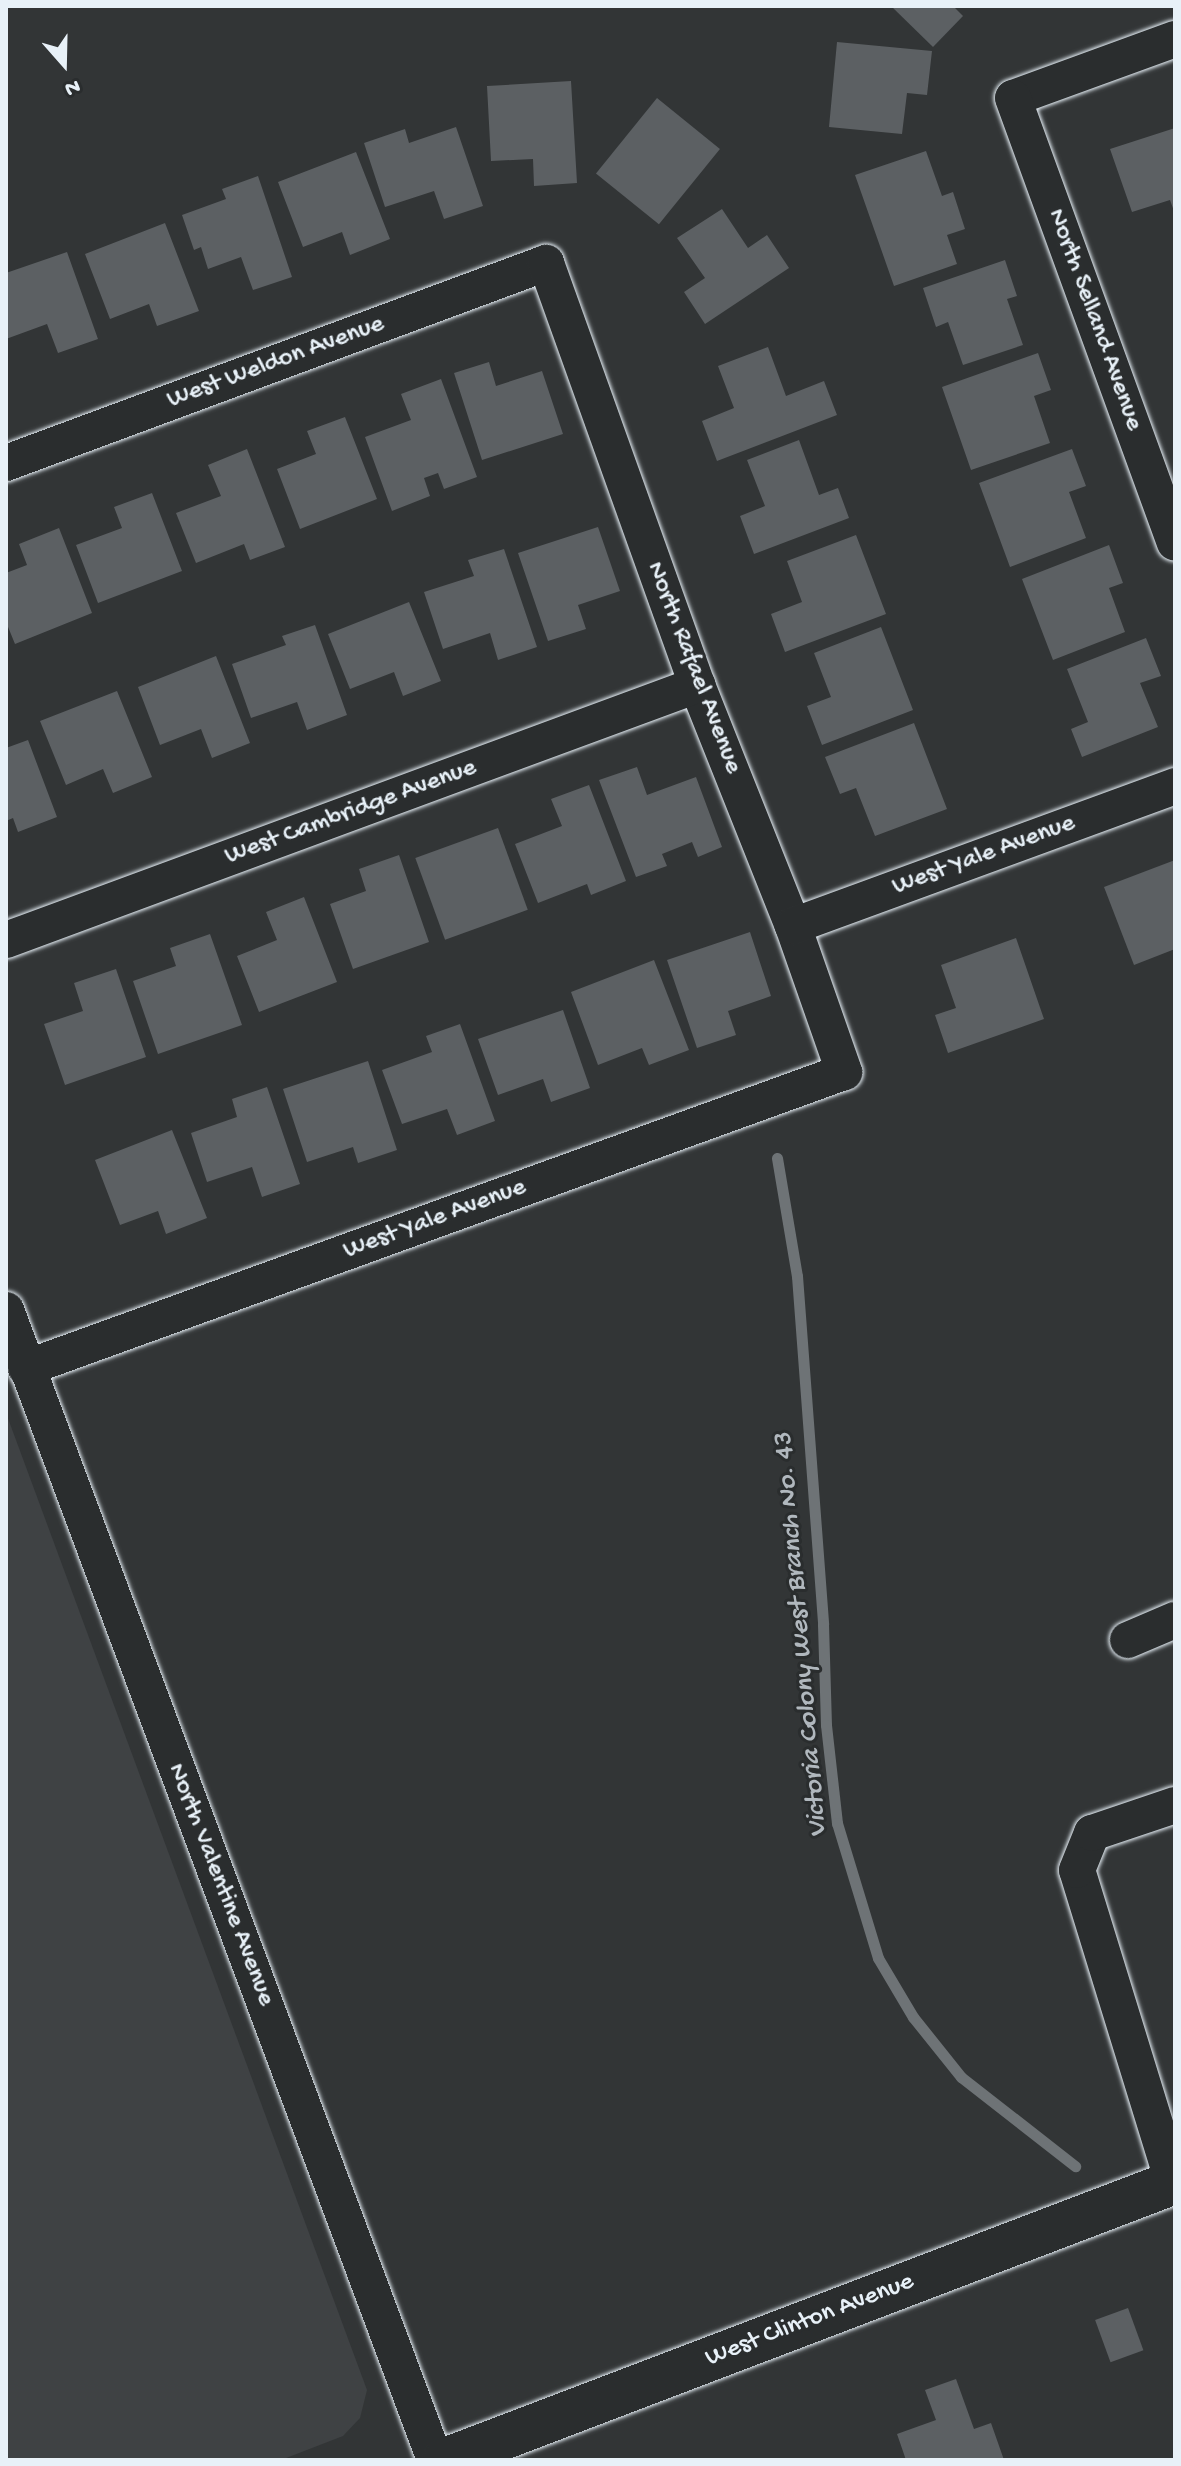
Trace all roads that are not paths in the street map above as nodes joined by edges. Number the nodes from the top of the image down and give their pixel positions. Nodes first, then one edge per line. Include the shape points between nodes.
1 (1175, 39) edge
2 (546, 263) joint
3 (6, 463) edge
4 (1171, 520) edge
5 (697, 685) junction
6 (1175, 786) edge
7 (793, 926) junction
8 (6, 940) edge
9 (844, 1072) joint
10 (6, 1310) edge
11 (26, 1368) junction
12 (1175, 1620) edge
13 (1128, 1640) dead end
14 (1175, 1805) edge
15 (1164, 2115) edge
16 (1174, 2182) edge
17 (435, 2460) edge
18 (445, 2460) edge

1 - 4 street, North Selland Avenue via 1013,98
2 - 3 street, West Weldon Avenue
2 - 5 street, North Rafael Avenue
5 - 7 street, North Rafael Avenue
5 - 8 street, West Cambridge Avenue
6 - 7 street, West Yale Avenue
7 - 9 street, North Rafael Avenue
9 - 11 street, West Yale Avenue
10 - 11 street, North Valentine Avenue
11 - 17 street, North Valentine Avenue
12 - 13 street
14 - 15 street via 1092,1833 1077,1870
15 - 16 street
16 - 18 main road, West Clinton Avenue

